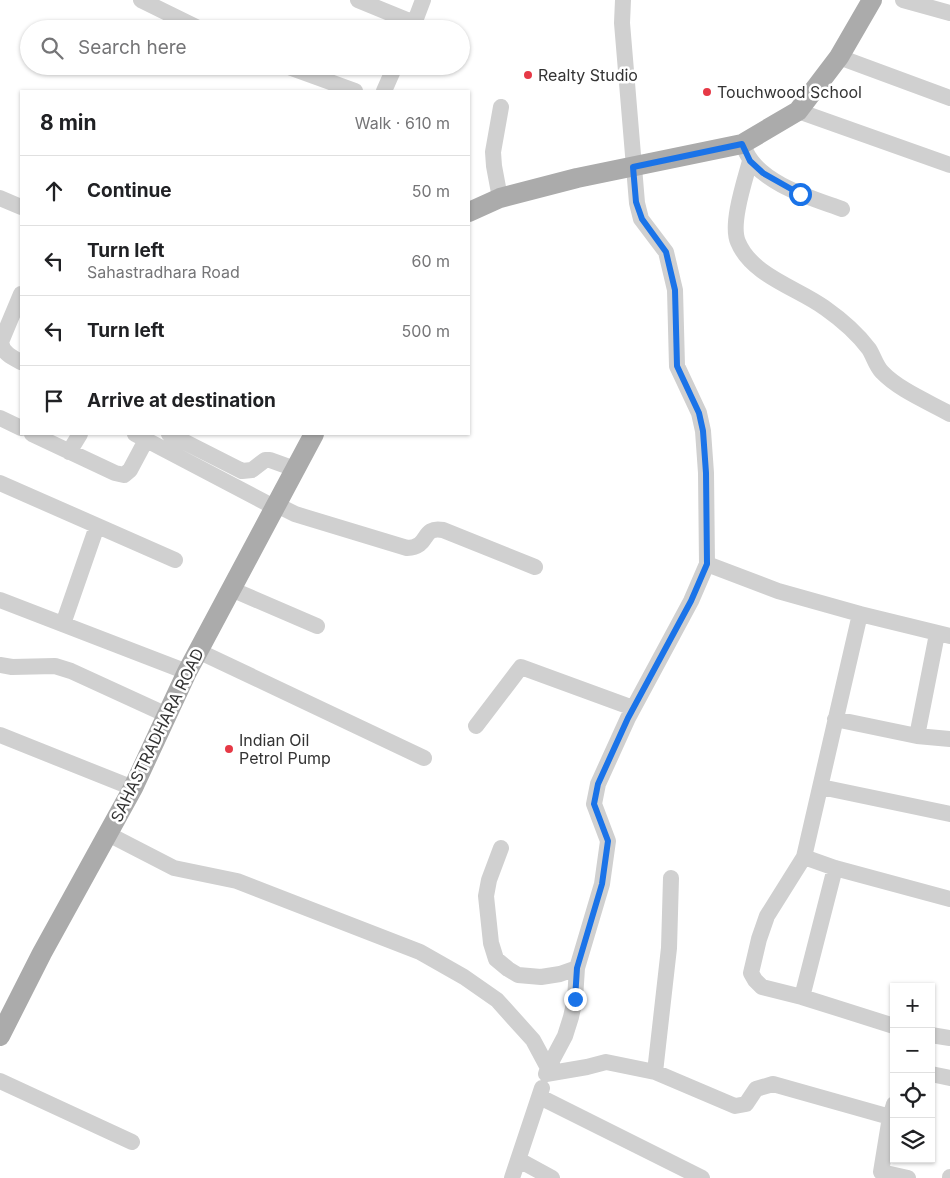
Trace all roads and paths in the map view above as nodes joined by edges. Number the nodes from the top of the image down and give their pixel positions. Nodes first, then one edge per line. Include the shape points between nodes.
1 (141, 0) edge
2 (358, 0) edge
3 (424, 0) edge
4 (623, 0) edge
5 (872, 0) edge
6 (903, 0) edge
7 (950, 13) edge
8 (182, 20) edge
9 (400, 20) edge
10 (416, 20) edge
11 (839, 57) junction
12 (311, 75) edge
13 (391, 75) edge
14 (352, 90) edge
15 (384, 90) edge
16 (950, 98) edge
17 (501, 107) dead end
18 (798, 111) junction
19 (746, 152) junction
20 (950, 166) edge
21 (633, 167) junction
22 (0, 198) edge
23 (500, 198) junction
24 (20, 207) edge
25 (842, 209) dead end
26 (470, 212) edge
27 (20, 296) edge
28 (20, 361) edge
29 (950, 414) edge
30 (0, 418) edge
31 (20, 426) edge
32 (38, 435) edge
33 (79, 435) edge
34 (171, 435) edge
35 (313, 435) edge
36 (140, 437) edge
37 (70, 452) junction
38 (295, 469) junction
39 (0, 483) edge
40 (274, 507) junction
41 (97, 526) junction
42 (175, 560) dead end
43 (707, 564) junction
44 (535, 567) dead end
45 (231, 590) junction
46 (0, 600) edge
47 (860, 614) junction
48 (63, 624) junction
49 (317, 626) dead end
50 (944, 635) edge
51 (198, 651) junction
52 (0, 665) edge
53 (187, 672) junction
54 (634, 708) junction
55 (168, 714) junction
56 (835, 719) junction
57 (476, 726) dead end
58 (0, 734) edge
59 (917, 736) junction
60 (950, 739) edge
61 (424, 758) dead end
62 (821, 786) junction
63 (133, 788) junction
64 (950, 814) edge
65 (108, 834) junction
66 (501, 848) dead end
67 (804, 856) junction
68 (835, 868) junction
69 (671, 878) dead end
70 (950, 899) edge
71 (577, 968) junction
72 (802, 997) junction
73 (890, 1025) edge
74 (0, 1036) edge
75 (935, 1036) edge
76 (950, 1038) edge
77 (547, 1071) junction
78 (655, 1072) junction
79 (935, 1075) edge
80 (950, 1078) edge
81 (0, 1081) edge
82 (540, 1097) junction
83 (890, 1110) edge
84 (891, 1118) edge
85 (132, 1142) dead end
86 (519, 1160) junction
87 (880, 1175) edge
88 (512, 1178) edge
89 (552, 1178) edge
90 (702, 1178) edge
91 (908, 1178) edge

1 - 8 street
2 - 9 street
3 - 10 street
4 - 21 street
5 - 11 main road
6 - 7 street
11 - 16 street
11 - 18 main road
12 - 14 street
13 - 15 street
17 - 23 street via 493,152
18 - 19 main road
18 - 20 street
19 - 21 main road
19 - 25 street via 763,173 800,194
19 - 29 street via 736,228 738,242 749,258 767,274 824,307 854,330 881,371 892,381
21 - 23 main road
21 - 43 street via 636,202 642,219 666,252 675,290 677,366 699,413 703,431
22 - 24 street
23 - 26 main road
27 - 28 street via 1,342 6,352
30 - 31 street
32 - 37 street
33 - 37 street
34 - 38 street via 242,471 252,470 265,460
35 - 38 main road, SAHASTRADHARA ROAD
36 - 37 street via 130,470 124,475
36 - 40 street
38 - 40 main road, SAHASTRADHARA ROAD
39 - 41 street
40 - 44 street via 407,548 421,545 432,530 443,530
40 - 45 main road, SAHASTRADHARA ROAD
41 - 42 street
41 - 48 street
43 - 47 street via 778,591
43 - 54 street
45 - 49 street
45 - 51 main road, SAHASTRADHARA ROAD
46 - 48 street
47 - 50 street
47 - 56 street
48 - 53 street
50 - 59 street
51 - 53 main road, SAHASTRADHARA ROAD
51 - 61 street
52 - 55 street via 54,666
53 - 55 main road, SAHASTRADHARA ROAD
54 - 57 street via 521,667
54 - 71 street via 598,784 594,804 608,841 602,884
55 - 63 main road, SAHASTRADHARA ROAD
56 - 59 street
56 - 62 street
58 - 63 street
59 - 60 street
62 - 64 street
62 - 67 street
63 - 65 main road, SAHASTRADHARA ROAD
65 - 74 main road, SAHASTRADHARA ROAD
65 - 77 street via 174,868 245,883 420,952 497,1000 533,1040
66 - 71 street via 486,896 496,959 518,975 560,974
67 - 68 street
67 - 72 street via 767,916 751,973 762,987
68 - 70 street
68 - 72 street
69 - 78 street via 669,948
71 - 77 street via 571,1016
72 - 73 street
75 - 76 street
77 - 78 street via 606,1062
77 - 82 street
78 - 83 street via 735,1106 746,1104 756,1089 773,1084
79 - 80 street
81 - 85 street
82 - 86 street
82 - 90 street
84 - 87 street
86 - 88 street
86 - 89 street
87 - 91 street

